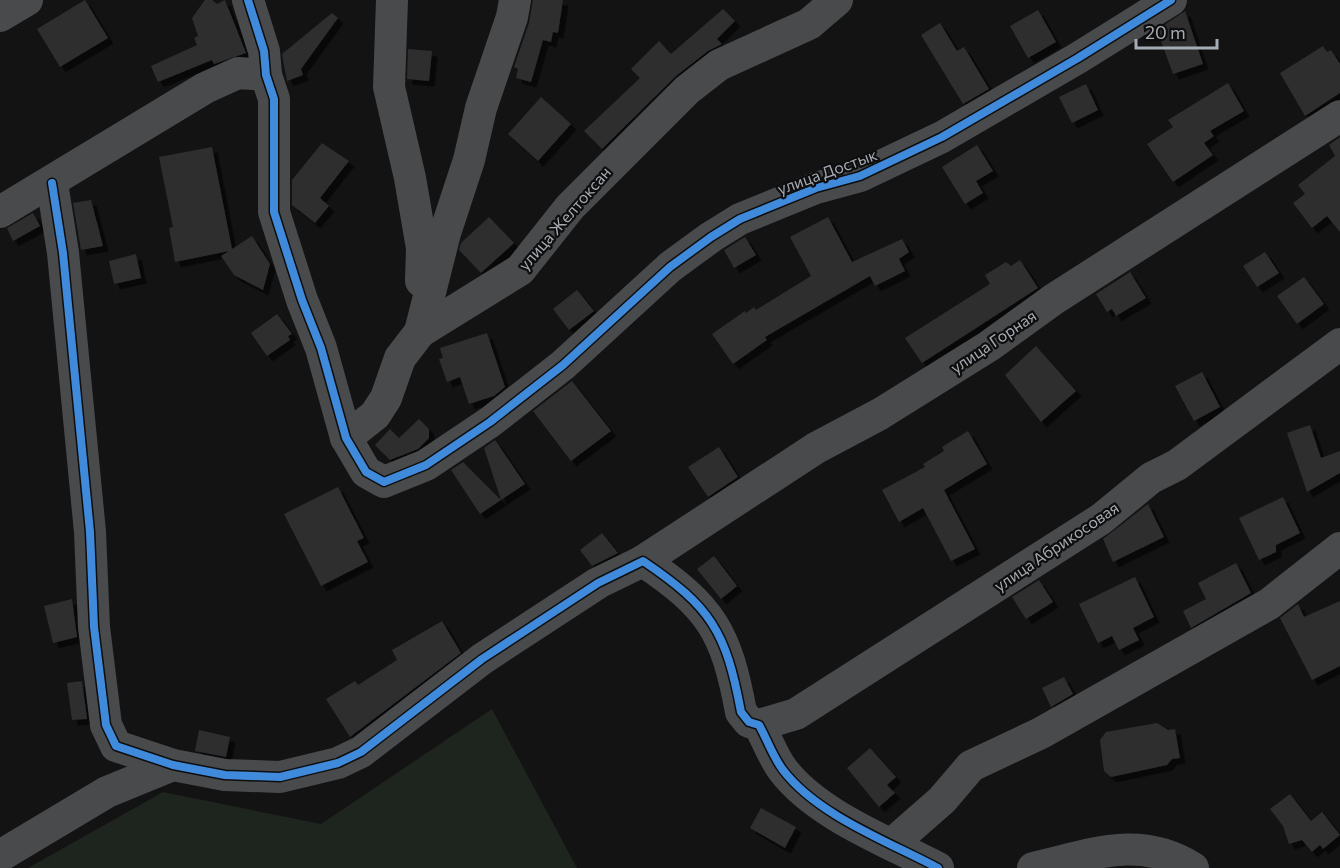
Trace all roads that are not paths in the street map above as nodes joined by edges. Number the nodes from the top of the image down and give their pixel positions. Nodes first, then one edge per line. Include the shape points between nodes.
1 (27, 0) edge
2 (248, 0) edge
3 (392, 0) edge
4 (515, 0) edge
5 (837, 0) edge
6 (1171, 0) edge
7 (0, 16) edge
8 (266, 75) junction
9 (1340, 116) edge
10 (52, 183) junction
11 (0, 212) edge
12 (420, 333) junction
13 (1340, 344) edge
14 (346, 438) junction
15 (1340, 548) edge
16 (643, 561) junction
17 (759, 725) junction
18 (173, 765) junction
19 (893, 843) junction
20 (0, 856) edge
21 (938, 868) edge
22 (1033, 868) edge
23 (1193, 868) edge

1 - 7 street
2 - 8 street via 264,51
3 - 12 street via 389,87 422,248
4 - 12 street via 445,233
5 - 12 street, улица Желтоксан via 809,24 730,60 703,78 646,129 570,207 520,270
6 - 14 street, улица Достык via 942,137 860,176 758,211 711,237 670,267 562,365 490,422 426,465 384,482 366,472
8 - 10 street via 238,73 205,88
8 - 14 street via 274,99 274,212 321,348
9 - 16 street, улица Горная via 1054,299 989,346 880,414 816,448
10 - 11 street
10 - 18 street, улица Горная via 63,253 90,532 94,627 106,725 116,746
12 - 14 street, улица Желтоксан via 400,358 386,398 375,415
13 - 17 street, улица Абрикосовая via 1177,465 1151,478 1101,519 796,714
15 - 19 street via 1269,604 1041,733 971,766 942,800
16 - 17 street via 676,583 720,634 741,712 749,722
16 - 18 street, улица Горная via 598,583 482,659 361,752 338,763 280,777 225,775
17 - 19 street via 783,770 815,801
18 - 20 street via 107,792
19 - 21 street
22 - 23 street via 1132,848 1163,852

